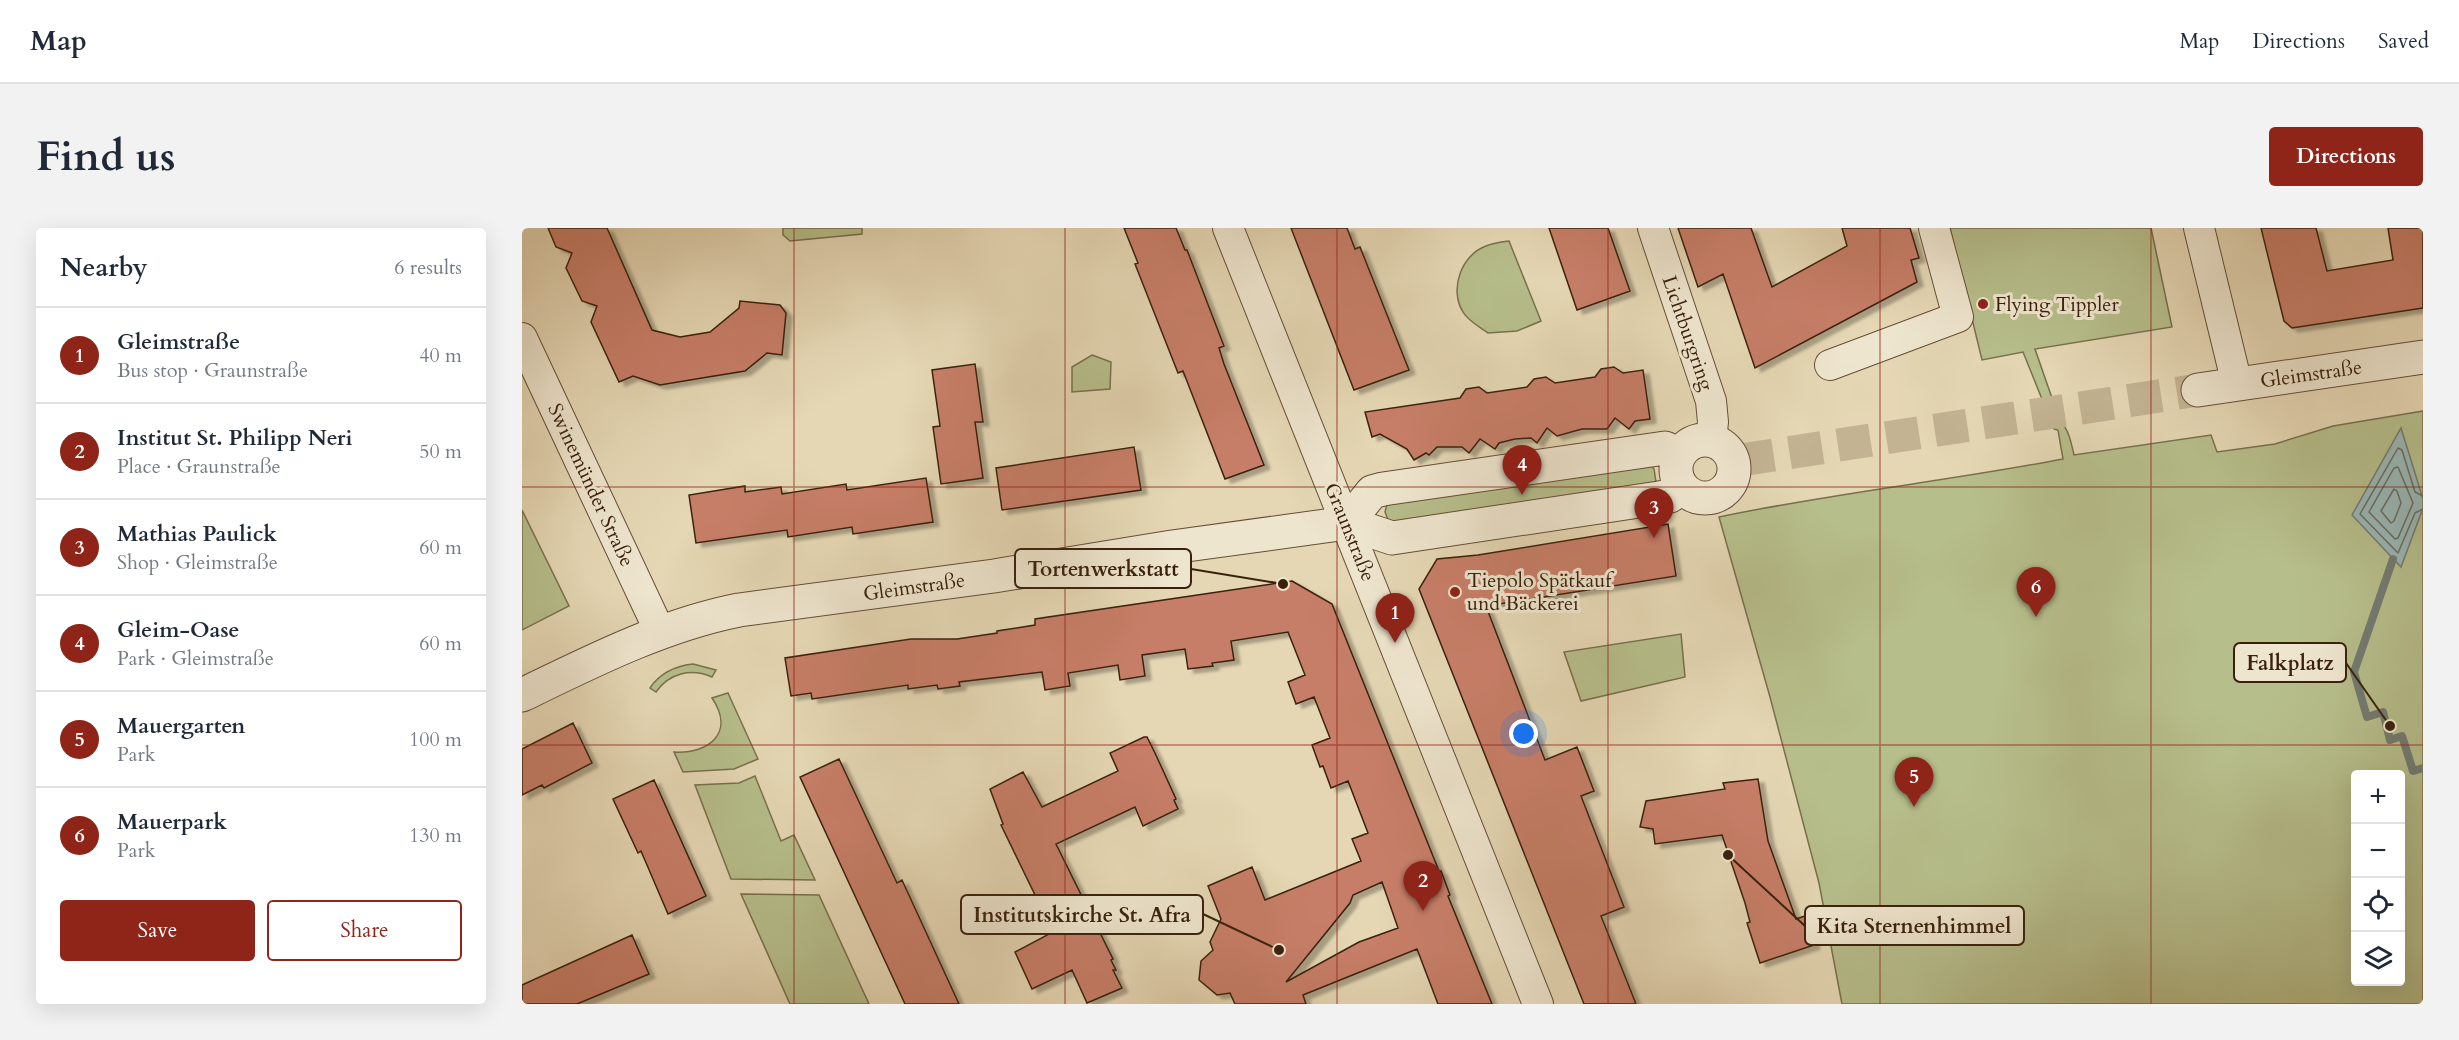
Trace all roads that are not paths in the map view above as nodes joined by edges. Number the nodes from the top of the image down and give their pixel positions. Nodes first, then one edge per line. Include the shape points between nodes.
1 (1228, 228) edge
2 (1653, 228) edge
3 (1934, 228) edge
4 (2199, 228) edge
5 (522, 338) edge
6 (2423, 357) edge
7 (1830, 365) dead end
8 (2237, 384) junction
9 (2198, 390) tunnel mouth
10 (1679, 454) junction
11 (1728, 454) junction
12 (1682, 487) junction
13 (1347, 524) junction
14 (660, 632) junction
15 (522, 695) edge
16 (1538, 1004) edge

1 - 13 street, Graunstraße
2 - 11 street, Lichtburgring via 1711,401 1713,422
3 - 7 street via 1958,317
4 - 8 street
5 - 14 street, Swinemünder Straße
6 - 8 street, Gleimstraße
8 - 9 street, Gleimstraße
10 - 11 street via 1693,442
10 - 12 street via 1676,471
10 - 13 street via 1665,448 1383,489 1372,492
11 - 12 street via 1732,481 1718,495 1699,497
12 - 13 street, Gleimstraße via 1659,498 1392,538
13 - 14 street, Gleimstraße via 740,610
13 - 16 street, Graunstraße
14 - 15 street, Gleimstraße

